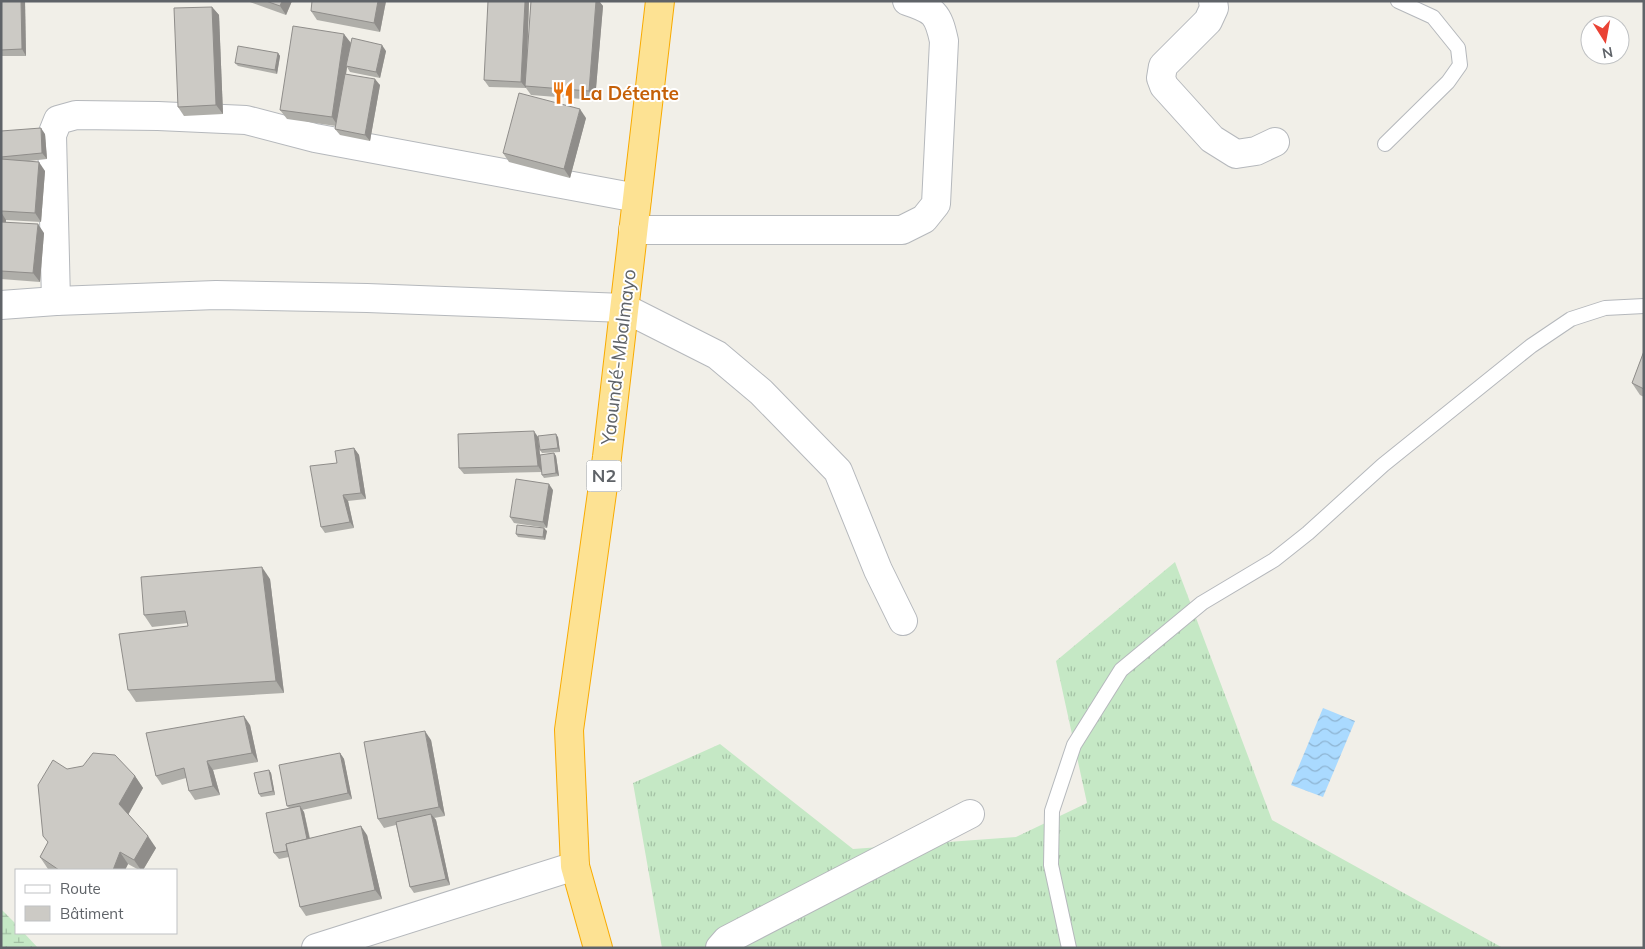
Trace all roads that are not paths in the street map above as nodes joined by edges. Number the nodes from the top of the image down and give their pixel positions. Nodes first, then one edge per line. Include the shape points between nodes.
1 (660, 1) edge
2 (907, 1) edge
3 (1213, 1) edge
4 (1398, 1) edge
5 (1275, 142) dead end
6 (1385, 144) dead end
7 (637, 198) junction
8 (633, 230) junction
9 (56, 301) junction
10 (1, 305) edge
11 (1644, 306) edge
12 (624, 308) junction
13 (903, 621) dead end
14 (970, 814) dead end
15 (576, 866) junction
16 (316, 948) edge
17 (598, 948) edge
18 (720, 948) edge
19 (1069, 948) edge

1 - 7 highway, Yaoundé-Mbalmayo / N2
2 - 8 street via 928,8 940,23 944,41 936,204 924,219 902,230
3 - 5 street via 1214,8 1208,21 1163,66 1161,78 1164,86 1212,139 1236,154 1256,151
4 - 6 lane via 1433,17 1458,48 1460,66
7 - 8 highway, Yaoundé-Mbalmayo / N2
7 - 9 street via 315,138 246,120 76,114 58,120 52,135
8 - 12 highway, Yaoundé-Mbalmayo / N2
9 - 10 street
9 - 12 street via 216,295
11 - 19 lane via 1605,308 1571,319 1531,346 1383,465 1308,534 1274,560 1202,603 1121,670 1074,745 1052,811 1051,865
12 - 13 street via 717,355 761,392 838,471 878,570
12 - 15 highway, Yaoundé-Mbalmayo / N2 via 569,730
14 - 18 street via 727,940
15 - 16 street
15 - 17 highway, Yaoundé-Mbalmayo / N2

